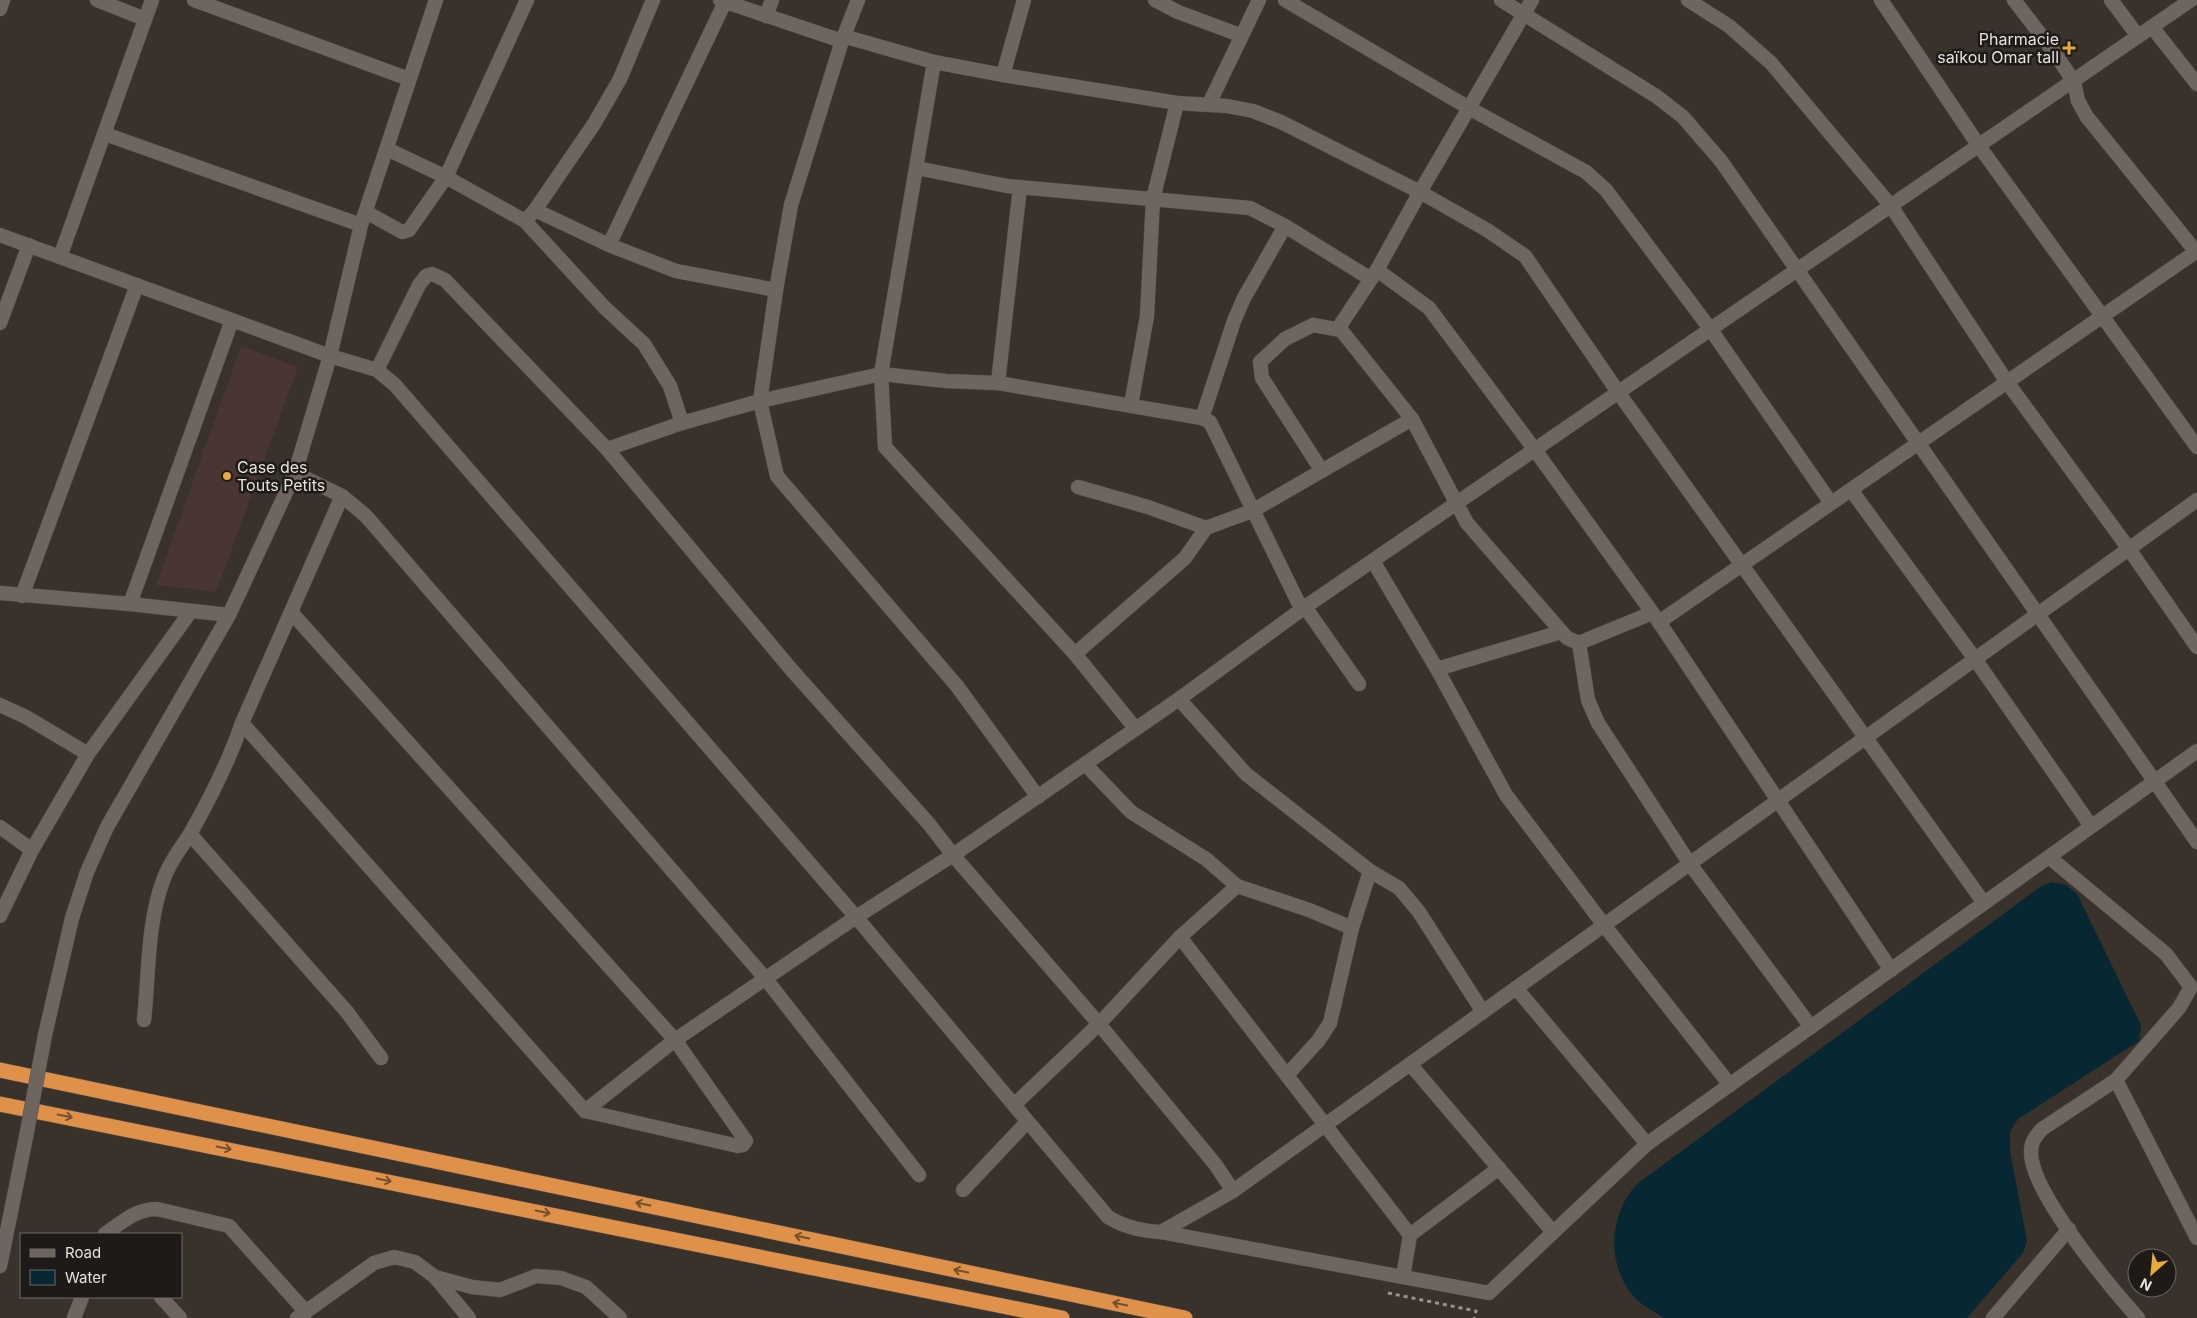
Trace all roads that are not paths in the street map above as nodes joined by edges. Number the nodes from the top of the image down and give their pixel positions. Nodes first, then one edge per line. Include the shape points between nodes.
1 (3, 0) edge
2 (97, 0) edge
3 (152, 0) edge
4 (194, 0) edge
5 (436, 0) edge
6 (527, 0) edge
7 (653, 0) edge
8 (772, 0) edge
9 (858, 0) edge
10 (1024, 0) edge
11 (1155, 0) edge
12 (1259, 0) edge
13 (1285, 0) edge
14 (1502, 0) edge
15 (1532, 0) edge
16 (1688, 0) edge
17 (1881, 0) edge
18 (2014, 0) edge
19 (2111, 0) edge
20 (2191, 0) edge
21 (722, 1) edge
22 (0, 9) edge
23 (1524, 13) junction
24 (766, 16) junction
25 (145, 20) junction
26 (2152, 27) junction
27 (1240, 35) junction
28 (2138, 36) junction
29 (843, 38) junction
30 (934, 62) junction
31 (1003, 75) junction
32 (409, 79) junction
33 (2074, 82) junction
34 (2197, 84) edge
35 (1177, 102) junction
36 (1209, 104) junction
37 (1470, 108) junction
38 (105, 134) junction
39 (1979, 146) junction
40 (387, 149) junction
41 (917, 168) junction
42 (446, 177) junction
43 (1020, 187) junction
44 (1420, 192) junction
45 (1154, 199) junction
46 (1891, 206) junction
47 (530, 216) junction
48 (364, 219) junction
49 (1285, 226) junction
50 (0, 235) edge
51 (29, 245) junction
52 (609, 245) junction
53 (2197, 252) edge
54 (60, 257) junction
55 (1797, 270) junction
56 (1374, 275) junction
57 (137, 285) junction
58 (776, 290) junction
59 (2102, 317) junction
60 (232, 320) junction
61 (0, 324) edge
62 (1341, 330) junction
63 (1711, 330) junction
64 (330, 356) junction
65 (377, 370) junction
66 (882, 374) junction
67 (2007, 382) junction
68 (998, 383) junction
69 (1618, 392) junction
70 (760, 401) junction
71 (1131, 406) junction
72 (1202, 418) junction
73 (1412, 419) junction
74 (682, 423) junction
75 (1918, 443) junction
76 (2197, 447) edge
77 (607, 449) junction
78 (1535, 450) junction
79 (1322, 471) junction
80 (295, 473) junction
81 (1078, 487) dead end
82 (1850, 490) junction
83 (342, 496) junction
84 (2197, 500) edge
85 (1831, 503) junction
86 (1457, 504) junction
87 (1252, 511) junction
88 (1206, 528) junction
89 (2129, 549) junction
90 (1373, 561) junction
91 (1743, 564) junction
92 (0, 593) edge
93 (22, 596) junction
94 (130, 604) junction
95 (1305, 608) junction
96 (191, 611) junction
97 (291, 612) junction
98 (2038, 614) junction
99 (230, 615) junction
100 (1656, 618) junction
101 (1561, 632) junction
102 (1579, 643) junction
103 (2197, 646) edge
104 (1075, 654) junction
105 (1975, 659) junction
106 (1437, 669) junction
107 (1359, 684) dead end
108 (1179, 699) junction
109 (0, 705) edge
110 (242, 723) junction
111 (1135, 728) junction
112 (1864, 739) junction
113 (2197, 751) edge
114 (88, 754) junction
115 (1085, 764) junction
116 (2153, 782) junction
117 (1038, 797) junction
118 (1778, 800) junction
119 (2092, 826) junction
120 (0, 827) edge
121 (190, 834) junction
122 (2197, 842) edge
123 (32, 850) junction
124 (953, 855) junction
125 (2049, 857) junction
126 (1690, 864) junction
127 (1370, 871) junction
128 (1237, 886) junction
129 (1984, 903) junction
130 (0, 916) edge
131 (856, 917) junction
132 (1604, 925) junction
133 (1352, 928) junction
134 (1180, 936) junction
135 (1891, 970) junction
136 (765, 978) junction
137 (2194, 986) edge
138 (1516, 988) junction
139 (1483, 1012) junction
140 (144, 1020) dead end
141 (1099, 1024) junction
142 (1810, 1027) junction
143 (675, 1040) junction
144 (381, 1058) dead end
145 (1410, 1064) junction
146 (0, 1070) edge
147 (1287, 1075) junction
148 (2116, 1080) junction
149 (1730, 1085) junction
150 (0, 1104) edge
151 (1014, 1105) junction
152 (585, 1111) junction
153 (1027, 1122) junction
154 (1325, 1125) junction
155 (1647, 1144) junction
156 (1499, 1168) junction
157 (919, 1175) dead end
158 (963, 1190) dead end
159 (1233, 1191) junction
160 (2069, 1229) junction
161 (1160, 1232) junction
162 (1554, 1232) junction
163 (106, 1233) edge
164 (1410, 1235) junction
165 (2197, 1238) edge
166 (0, 1266) edge
167 (1404, 1277) junction
168 (435, 1278) junction
169 (82, 1298) edge
170 (162, 1298) edge
171 (302, 1315) edge
172 (74, 1318) edge
173 (180, 1318) edge
174 (469, 1318) edge
175 (620, 1318) edge
176 (1062, 1318) edge
177 (1185, 1318) edge
178 (1993, 1318) edge
179 (2138, 1318) edge

1 - 22 street
2 - 25 street
3 - 25 street
4 - 32 street
5 - 32 street
6 - 42 street
7 - 47 street via 620,79 594,124
8 - 24 street
9 - 29 street
10 - 31 street
11 - 27 street
12 - 27 street
13 - 37 street
14 - 23 street
15 - 23 street
16 - 46 street via 1729,26 1771,63
17 - 39 street
18 - 33 street
19 - 28 street
20 - 26 street
21 - 24 street
21 - 52 street
23 - 37 street
23 - 55 street via 1656,96 1683,117 1721,161
24 - 29 street
25 - 38 street
26 - 28 street
26 - 34 street
27 - 36 street
28 - 33 street
29 - 30 street
29 - 58 street via 791,205
30 - 31 street
30 - 41 street
31 - 35 street
32 - 40 street
33 - 39 street
33 - 53 street via 2078,101 2087,117
35 - 36 street
35 - 45 street
36 - 44 street via 1253,111 1281,122
37 - 44 street
37 - 63 street via 1586,172 1606,190
38 - 48 street
38 - 54 street
39 - 46 street
39 - 59 street
40 - 42 street
40 - 48 street
41 - 43 street
41 - 66 street
42 - 47 street
42 - 48 street via 407,232
43 - 45 street
43 - 68 street
44 - 56 street
44 - 69 street via 1525,256
45 - 49 street via 1250,208
45 - 71 street via 1147,316
46 - 55 street
46 - 67 street
47 - 52 street
47 - 74 street via 604,307 644,344 670,386
48 - 64 street
49 - 56 street
49 - 72 street via 1237,314
50 - 51 street
51 - 54 street
51 - 61 street
52 - 58 street via 676,271
53 - 59 street
54 - 57 street
55 - 63 street
55 - 75 street
56 - 62 street via 1341,324
56 - 78 street via 1429,308
57 - 60 street
57 - 93 street
58 - 70 street
59 - 67 street
59 - 76 street
60 - 64 street
60 - 94 street
62 - 73 street
62 - 79 street via 1313,325 1285,339 1260,362 1262,378
63 - 69 street
63 - 85 street
64 - 65 street
64 - 80 street
65 - 77 street via 419,285 426,276 436,276 445,280
65 - 131 street via 394,385
66 - 68 street via 946,382
66 - 70 street
66 - 104 street via 885,447
67 - 75 street
67 - 89 street
68 - 71 street
69 - 78 street
69 - 91 street
70 - 74 street
70 - 117 street via 777,476 957,686
71 - 72 street
72 - 87 street via 1210,422
73 - 79 street
73 - 86 street
74 - 77 street
75 - 82 street
75 - 98 street
77 - 124 street via 790,668
78 - 86 street
78 - 100 street
79 - 87 street
80 - 83 street
80 - 99 street
81 - 88 street
82 - 85 street
82 - 105 street
83 - 97 street
83 - 136 street via 366,516
84 - 89 street
85 - 91 street
86 - 90 street
86 - 101 street via 1467,523
87 - 88 street
87 - 95 street via 1298,602
88 - 104 street via 1185,558
89 - 98 street
89 - 103 street
90 - 95 street
90 - 106 street
91 - 100 street
91 - 112 street
92 - 93 street
93 - 94 street
94 - 96 street
95 - 107 street
95 - 108 street
96 - 99 street
96 - 114 street
97 - 110 street
97 - 143 street
98 - 105 street
98 - 116 street
99 - 166 street, bridge via 112,818 91,863 72,918 45,1035
100 - 102 street
100 - 118 street
101 - 102 street
101 - 106 street
102 - 126 street via 1588,700 1598,723
104 - 111 street
105 - 112 street
105 - 119 street
106 - 132 street via 1506,795
108 - 111 street
108 - 127 street via 1246,774
109 - 114 street
110 - 121 street via 229,760
110 - 152 street
111 - 115 street
112 - 118 street
112 - 129 street
113 - 116 street
114 - 123 street
115 - 117 street
115 - 128 street via 1130,812 1199,854
116 - 119 street
116 - 122 street
117 - 124 street
118 - 126 street
118 - 135 street
119 - 125 street
120 - 123 street
121 - 140 street via 176,852 163,879 153,923
121 - 144 street via 347,1012
123 - 130 street
124 - 131 street
124 - 141 street
125 - 129 street
125 - 137 street via 2166,954
126 - 132 street
126 - 142 street
127 - 133 street
127 - 139 street via 1399,888 1419,912
128 - 133 street
128 - 134 street
129 - 135 street
131 - 136 street
131 - 151 street
132 - 138 street
132 - 149 street
133 - 147 street via 1330,1023
134 - 141 street
134 - 147 street
135 - 142 street
136 - 143 street
136 - 157 street
137 - 148 street via 2179,1008
138 - 139 street
138 - 155 street
139 - 145 street
141 - 151 street
141 - 159 street via 1215,1164
142 - 149 street
143 - 152 street
143 - 152 street via 746,1141 743,1145
145 - 154 street
145 - 156 street
177 -> 146 highway
147 - 154 street
148 - 160 street via 2042,1129 2032,1140 2030,1154 2034,1171 2047,1198
148 - 165 street
149 - 155 street
150 -> 176 highway
151 - 153 street
153 - 158 street
153 - 161 street via 1108,1217 1139,1230
154 - 159 street
154 - 164 street
155 - 162 street
156 - 162 street
156 - 164 street
159 - 161 street
160 - 178 street
160 - 179 street via 2104,1280
161 - 167 street
162 - 167 street via 1489,1292
163 - 171 street via 139,1210 148,1209 230,1226
164 - 167 street
168 - 171 street via 415,1262 394,1257 374,1263
168 - 174 street
168 - 175 street via 500,1290 536,1276 561,1278 586,1287
169 - 172 street
170 - 173 street

